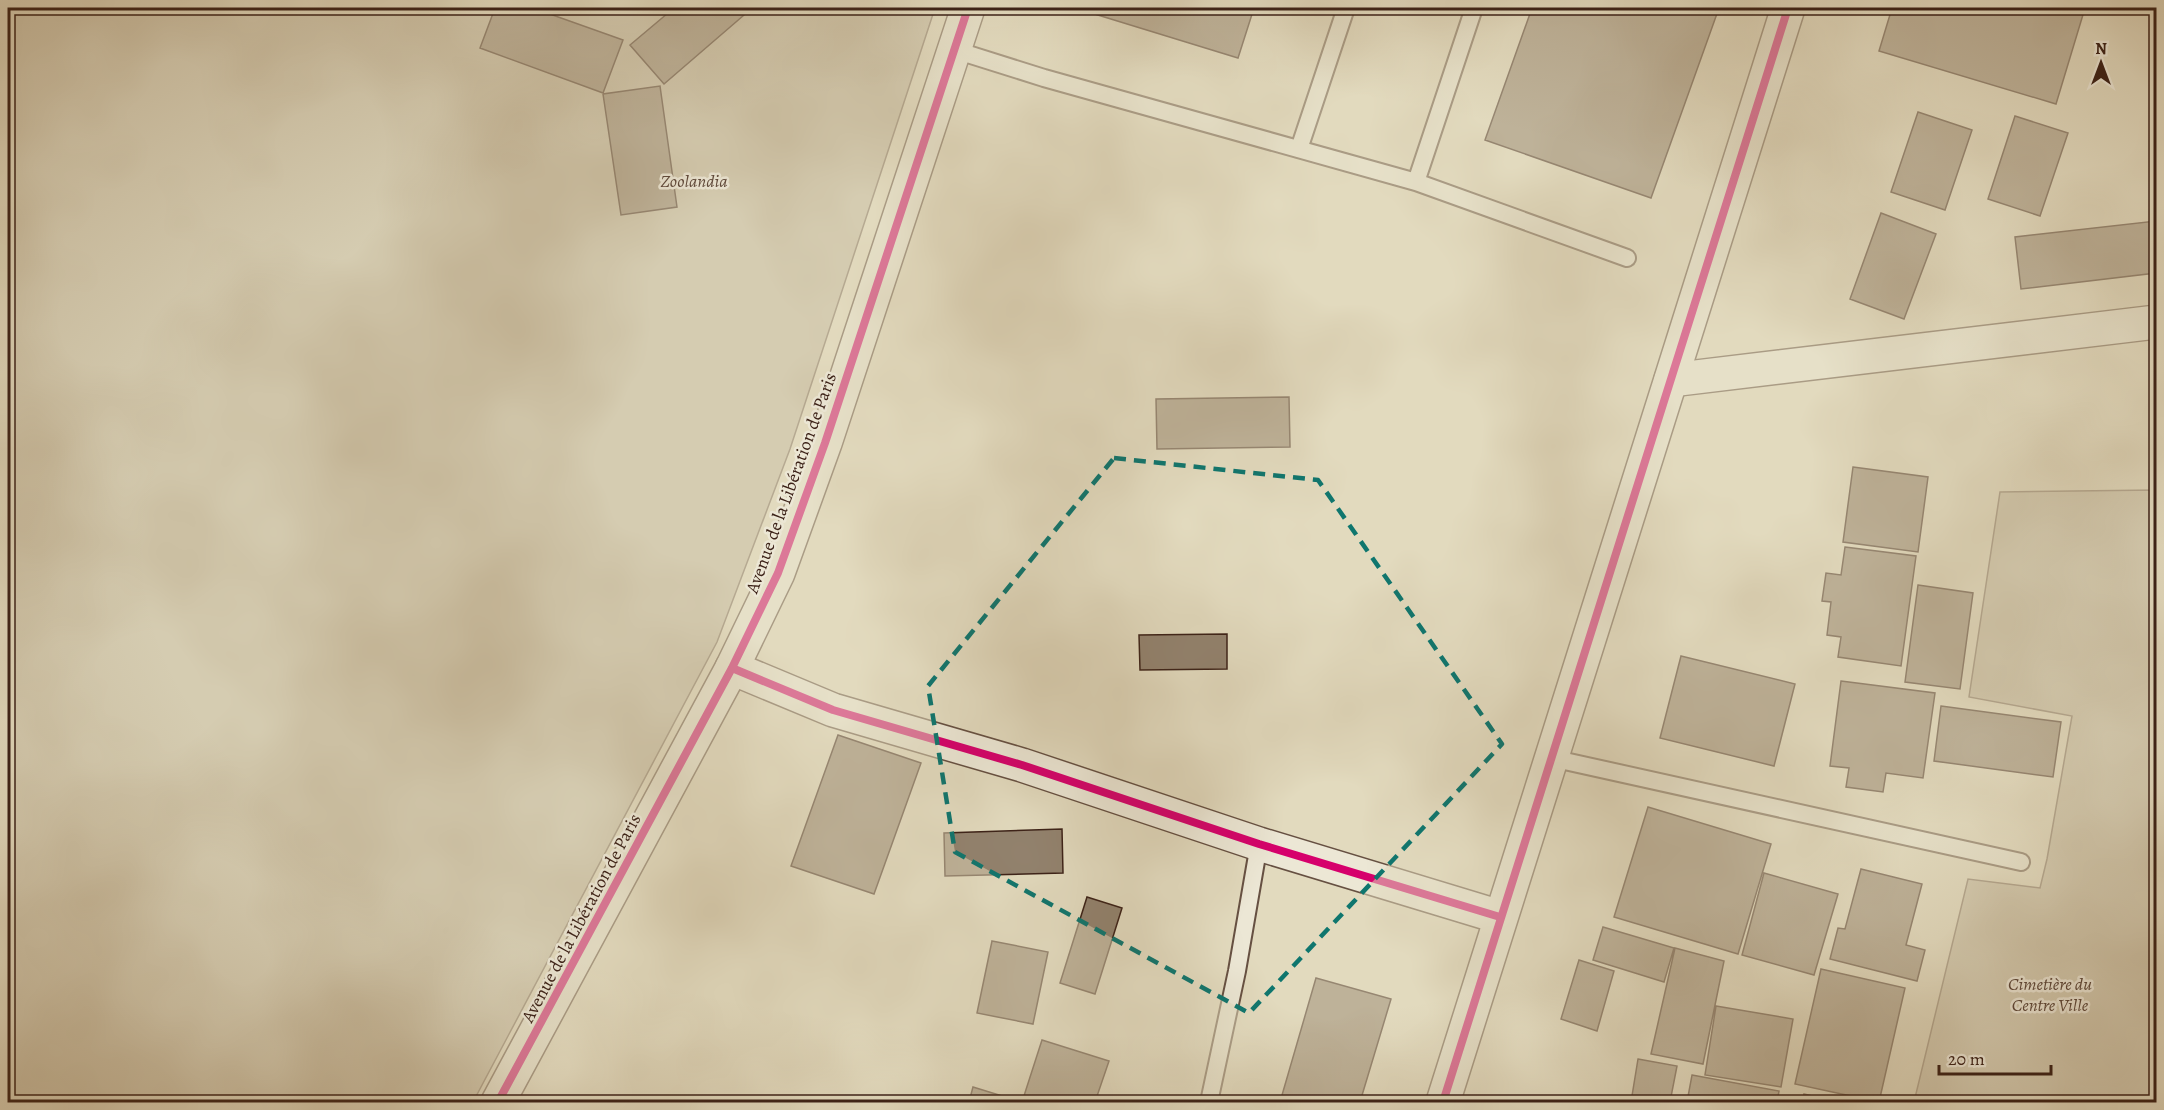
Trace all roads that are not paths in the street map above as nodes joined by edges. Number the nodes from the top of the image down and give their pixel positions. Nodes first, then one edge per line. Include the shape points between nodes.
1 (968, 8) edge
2 (1346, 8) edge
3 (1474, 8) edge
4 (1788, 8) edge
5 (955, 50) junction
6 (1299, 149) junction
7 (1416, 182) junction
8 (1627, 258) dead end
9 (2157, 322) edge
10 (1671, 380) junction
11 (732, 668) junction
12 (1551, 758) junction
13 (1259, 844) junction
14 (2021, 862) dead end
15 (1500, 917) junction
16 (498, 1102) edge
17 (1209, 1102) edge
18 (1443, 1102) edge

1 - 5 street, Avenue de la Libération de Paris
2 - 6 lane
3 - 7 lane
4 - 10 street
5 - 6 lane
5 - 11 street, Avenue de la Libération de Paris via 825,443 778,573
6 - 7 lane
7 - 8 lane
9 - 10 street
10 - 12 street
11 - 13 street via 833,710 1022,765
11 - 16 street, Avenue de la Libération de Paris
12 - 14 lane
12 - 15 street
13 - 15 street
13 - 17 lane
15 - 18 street

